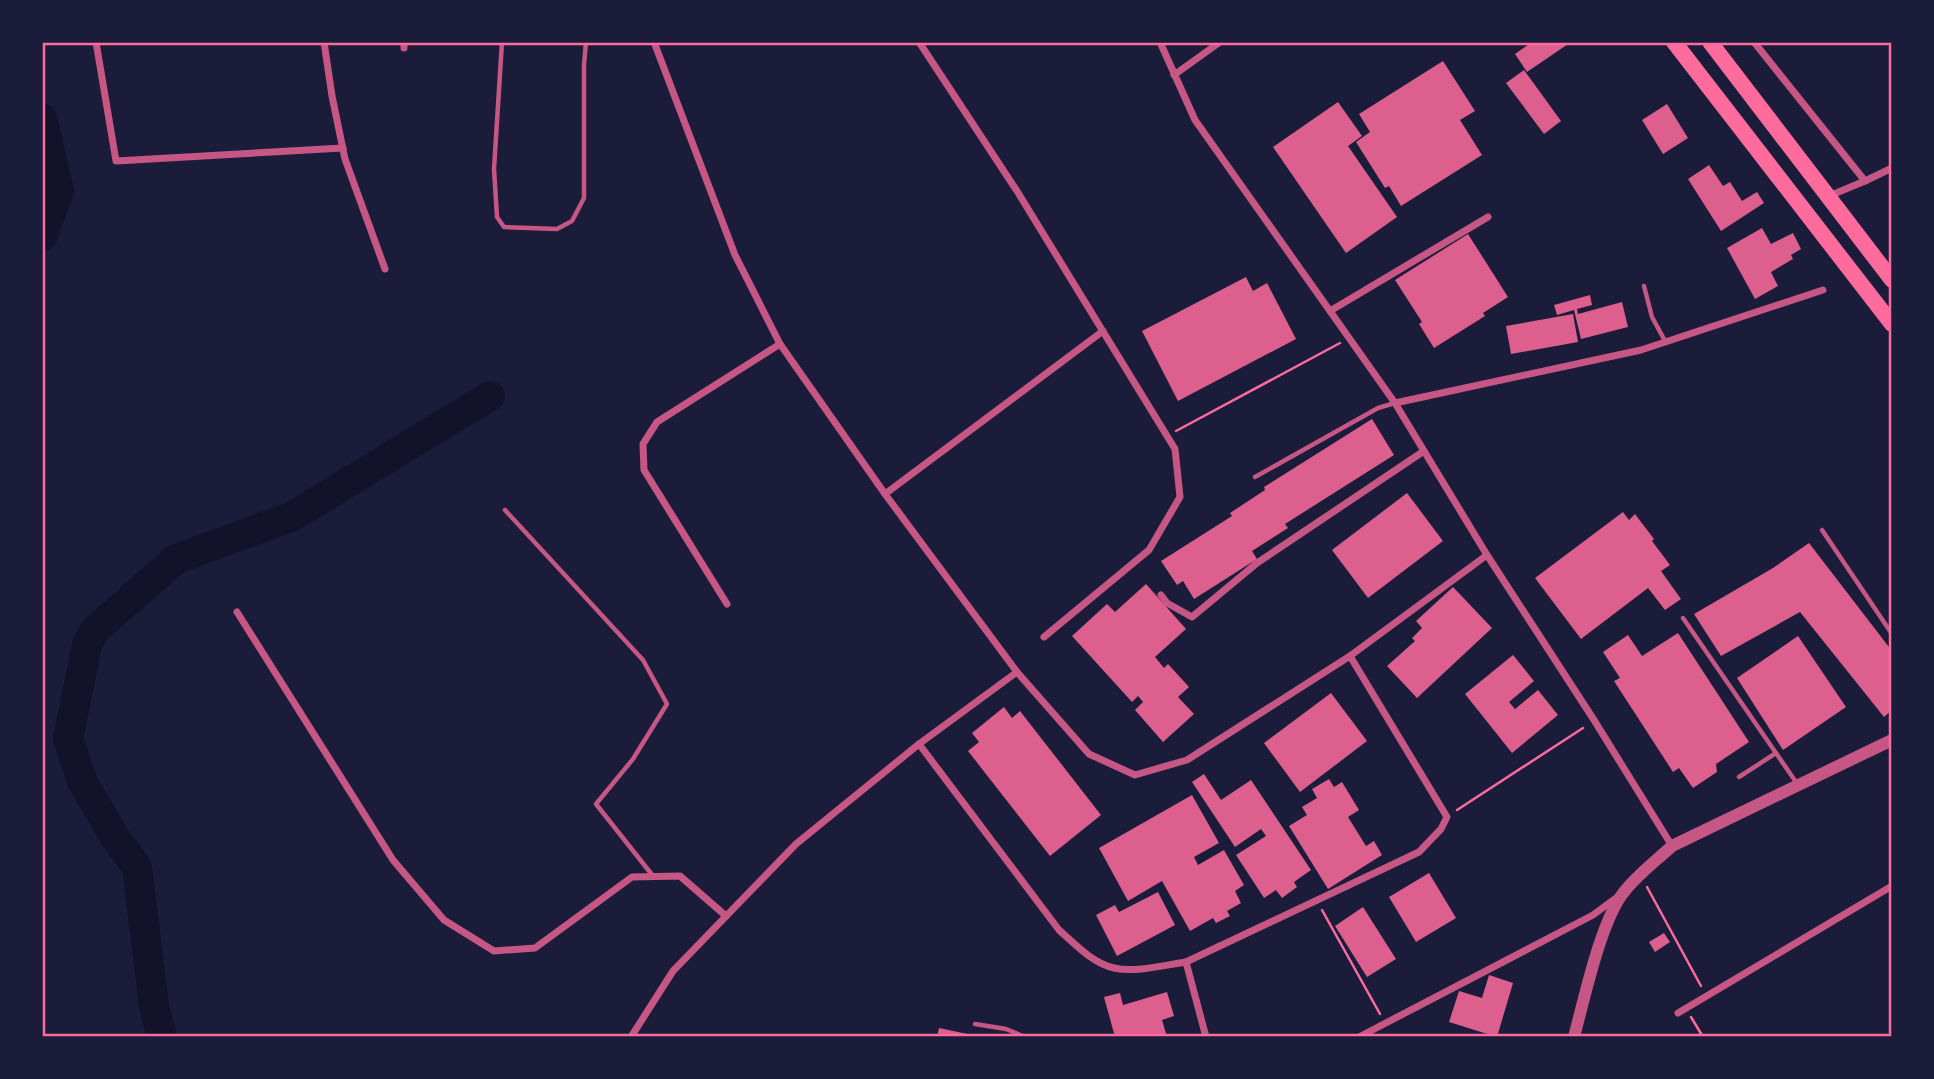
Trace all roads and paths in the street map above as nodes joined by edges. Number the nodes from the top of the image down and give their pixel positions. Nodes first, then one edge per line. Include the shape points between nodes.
1 (96, 42) edge
2 (324, 42) edge
3 (502, 42) edge
4 (586, 42) edge
5 (654, 42) edge
6 (919, 42) edge
7 (1160, 42) edge
8 (1220, 42) edge
9 (1675, 42) edge
10 (1710, 42) edge
11 (1755, 42) edge
12 (1174, 75) junction
13 (343, 148) junction
14 (1892, 168) edge
15 (1865, 181) junction
16 (1829, 196) junction
17 (1488, 217) dead end
18 (384, 269) dead end
19 (1892, 279) edge
20 (1644, 286) dead end
21 (1823, 290) dead end
22 (1330, 311) junction
23 (1892, 324) edge
24 (1103, 331) junction
25 (1349, 338) junction
26 (1665, 341) junction
27 (780, 344) junction
28 (1395, 403) junction
29 (1167, 435) junction
30 (1424, 450) junction
31 (1255, 477) dead end
32 (885, 494) junction
33 (505, 510) dead end
34 (1822, 530) dead end
35 (1487, 555) junction
36 (1161, 595) dead end
37 (727, 604) dead end
38 (237, 612) dead end
39 (1684, 618) dead end
40 (1892, 634) edge
41 (1044, 637) dead end
42 (1350, 656) junction
43 (1017, 672) junction
44 (1594, 720) junction
45 (1892, 740) edge
46 (919, 744) junction
47 (1776, 753) junction
48 (1739, 777) dead end
49 (1798, 785) junction
50 (1447, 817) junction
51 (1672, 846) junction
52 (1640, 875) junction
53 (654, 877) junction
54 (1891, 888) edge
55 (1623, 893) junction
56 (1317, 901) junction
57 (726, 916) junction
58 (1186, 962) junction
59 (1707, 996) junction
60 (1686, 1008) junction
61 (1678, 1013) dead end
62 (1385, 1023) junction
63 (975, 1024) dead end
64 (631, 1037) edge
65 (1025, 1037) edge
66 (1206, 1037) edge
67 (1359, 1037) edge
68 (1574, 1037) edge
69 (1703, 1037) edge

1 - 13 street via 116,161
2 - 13 street
3 - 4 lane via 494,169 497,217 504,227 557,229 572,221 584,198
5 - 27 street via 735,255
6 - 24 street
7 - 12 street
8 - 12 street
9 - 23 main road
10 - 16 main road
11 - 15 street
12 - 22 street via 1195,120
13 - 18 street
14 - 15 street
15 - 16 street
16 - 19 main road
17 - 22 street
20 - 26 lane
21 - 26 street
22 - 25 street
24 - 29 street
24 - 32 street
25 - 28 street
25 - 29 path
26 - 28 street
27 - 32 street
27 - 37 street via 657,422 643,444 644,470
28 - 30 street
28 - 31 lane via 1378,408
29 - 41 street via 1175,449 1180,498 1149,550
30 - 35 street
30 - 36 street via 1257,563 1192,617
32 - 43 street
33 - 53 lane via 643,660 667,704 633,759 596,804
34 - 40 lane
35 - 42 street
35 - 44 street
38 - 53 street via 393,860 444,920 494,951 535,948 632,877
39 - 47 lane
42 - 43 street via 1187,760 1135,775 1089,754
42 - 50 street
43 - 46 street
44 - 50 path
44 - 51 street
45 - 49 street
46 - 57 street via 796,844
46 - 58 street via 1059,930 1087,955 1113,968
47 - 48 lane
47 - 49 lane
49 - 51 street
50 - 56 street via 1419,852
51 - 52 street
52 - 55 street
52 - 59 path
53 - 57 street via 680,876
54 - 59 street
55 - 62 street via 1593,915
55 - 68 street via 1600,945
56 - 58 street
56 - 62 path
57 - 64 street via 673,971
58 - 66 street
59 - 60 street
60 - 61 street
60 - 69 path
62 - 67 street
63 - 65 lane

